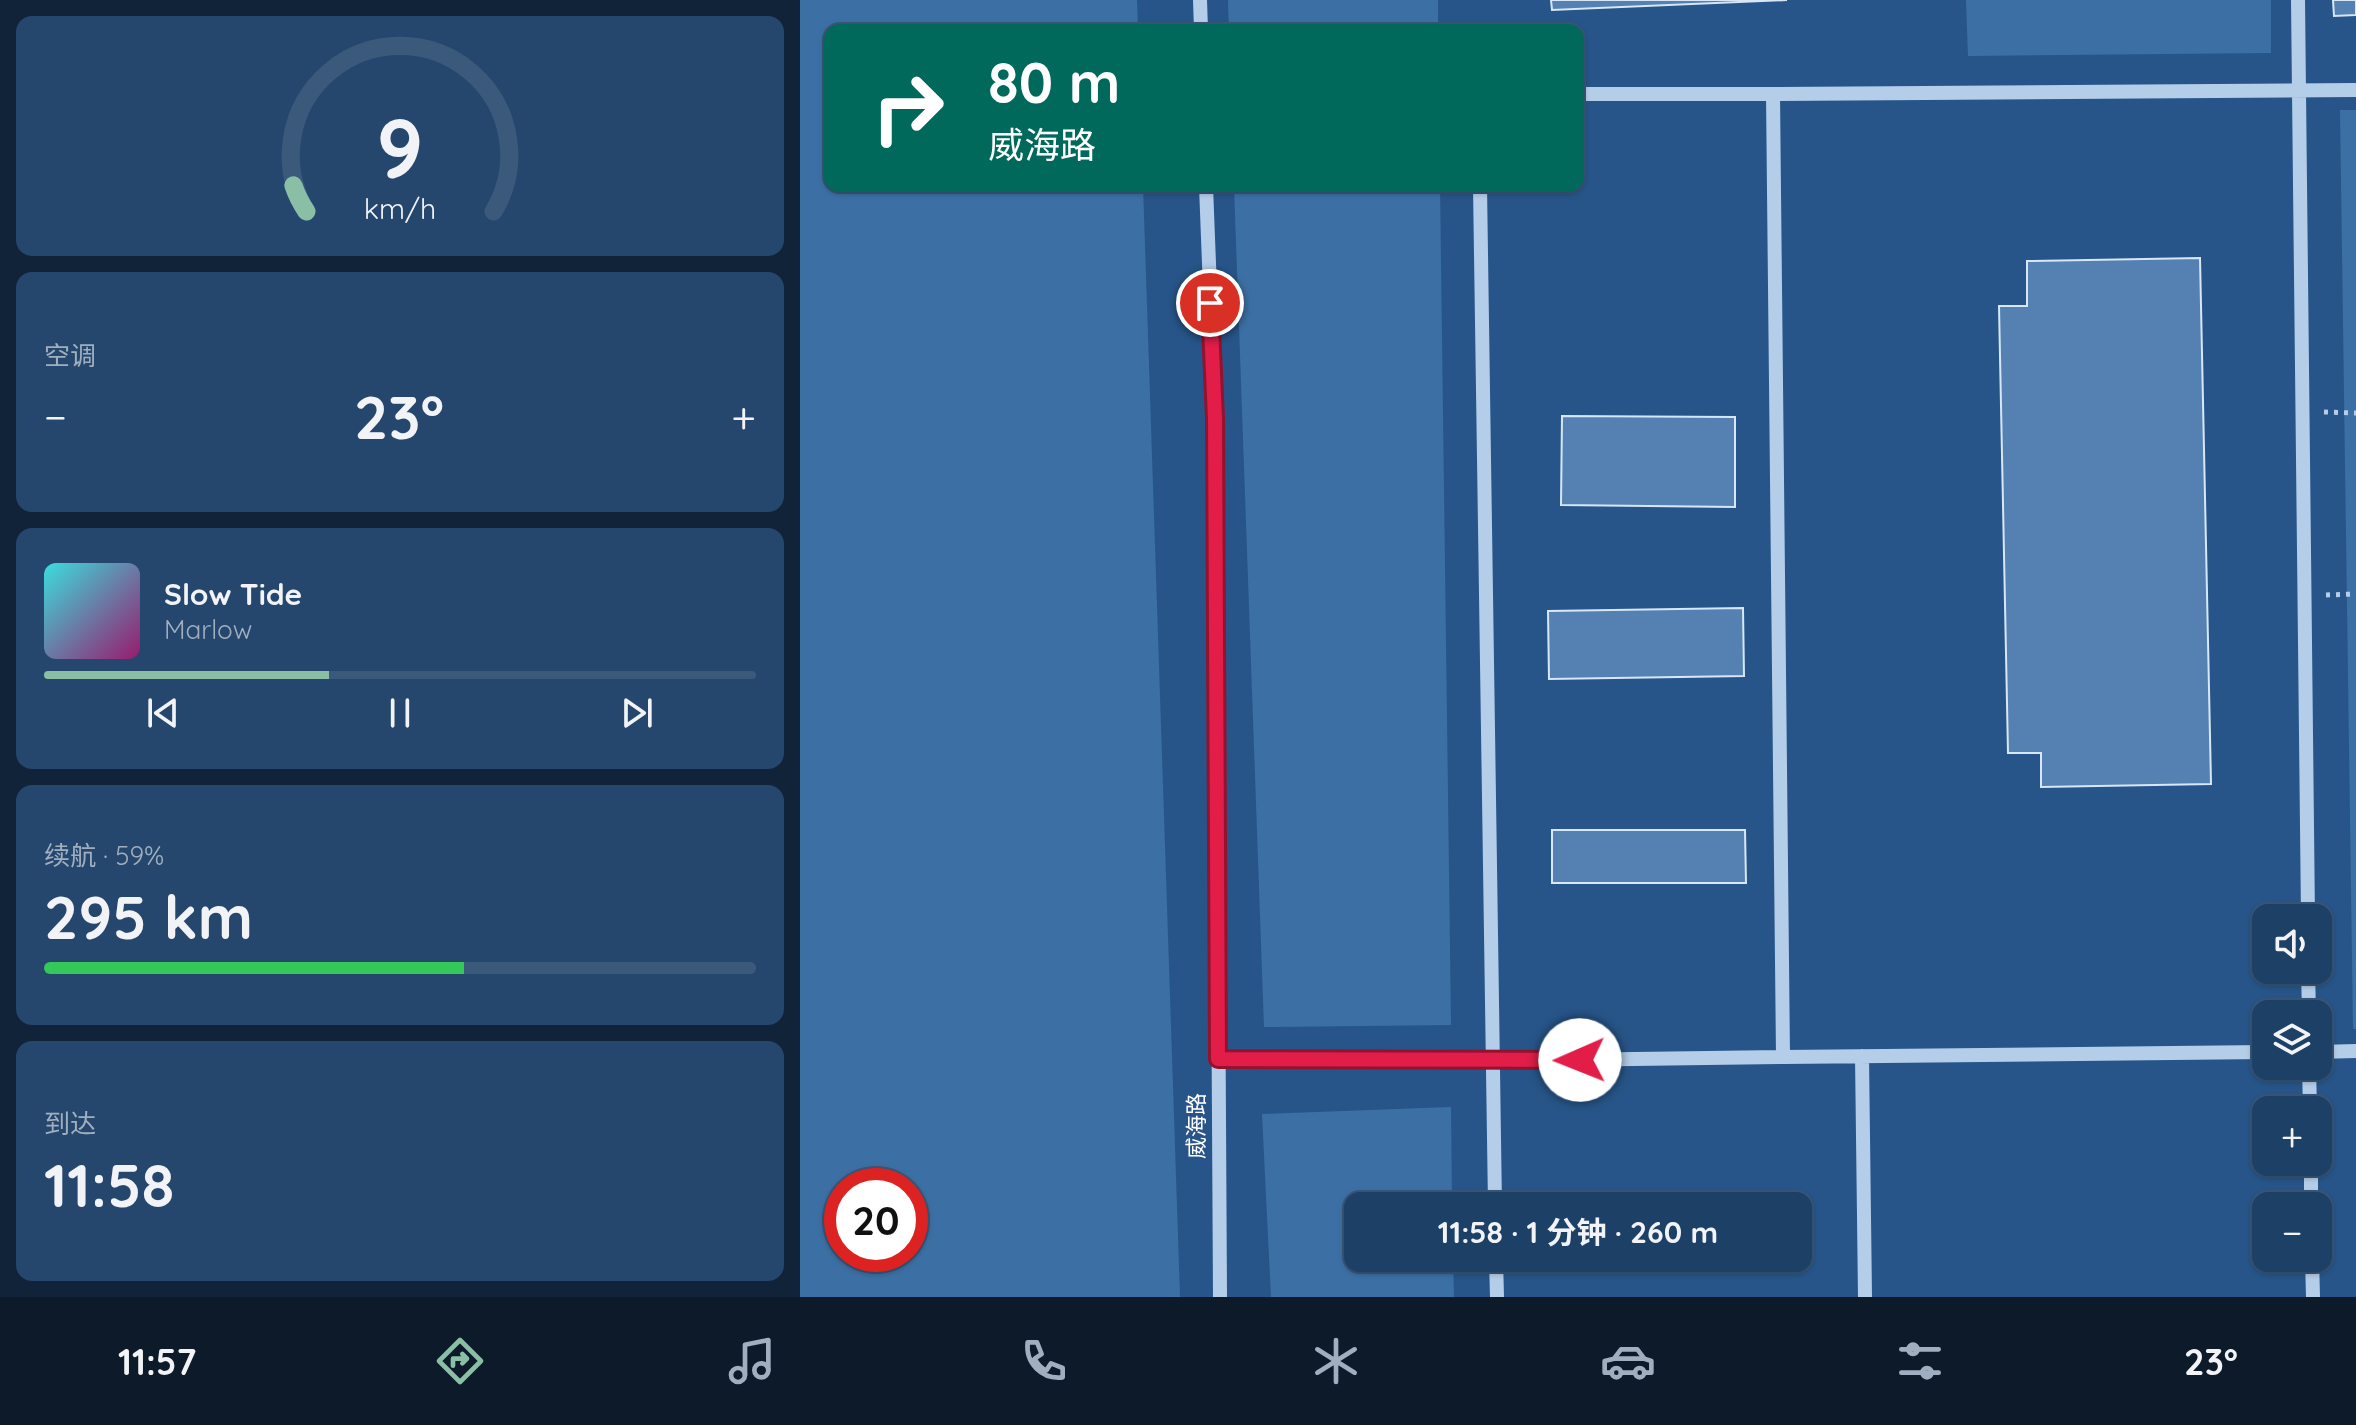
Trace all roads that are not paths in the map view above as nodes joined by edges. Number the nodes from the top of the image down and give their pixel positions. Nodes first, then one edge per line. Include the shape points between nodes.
1 (1200, 0) edge
2 (2298, 0) edge
3 (1201, 24) edge
4 (2300, 90) junction
5 (2356, 90) edge
6 (1584, 94) edge
7 (1773, 94) junction
8 (1206, 192) edge
9 (1480, 192) edge
10 (2308, 904) edge
11 (2356, 1051) edge
12 (2252, 1052) edge
13 (2332, 1052) edge
14 (1862, 1056) junction
15 (1783, 1057) junction
16 (1218, 1059) junction
17 (1493, 1061) junction
18 (1495, 1192) edge
19 (1496, 1272) edge
20 (2312, 1272) edge
21 (1220, 1297) edge
22 (1497, 1297) edge
23 (1865, 1297) edge
24 (2313, 1297) edge

1 - 3 street
2 - 4 street
4 - 5 street
4 - 7 street
4 - 10 street
6 - 7 street
7 - 15 street
8 - 16 street, 威海路 via 1215,419
9 - 17 street
11 - 13 street
12 - 14 street
14 - 15 street
14 - 23 street
15 - 17 street
16 - 17 street
16 - 21 street, 威海路
17 - 18 street
19 - 22 street
20 - 24 street

